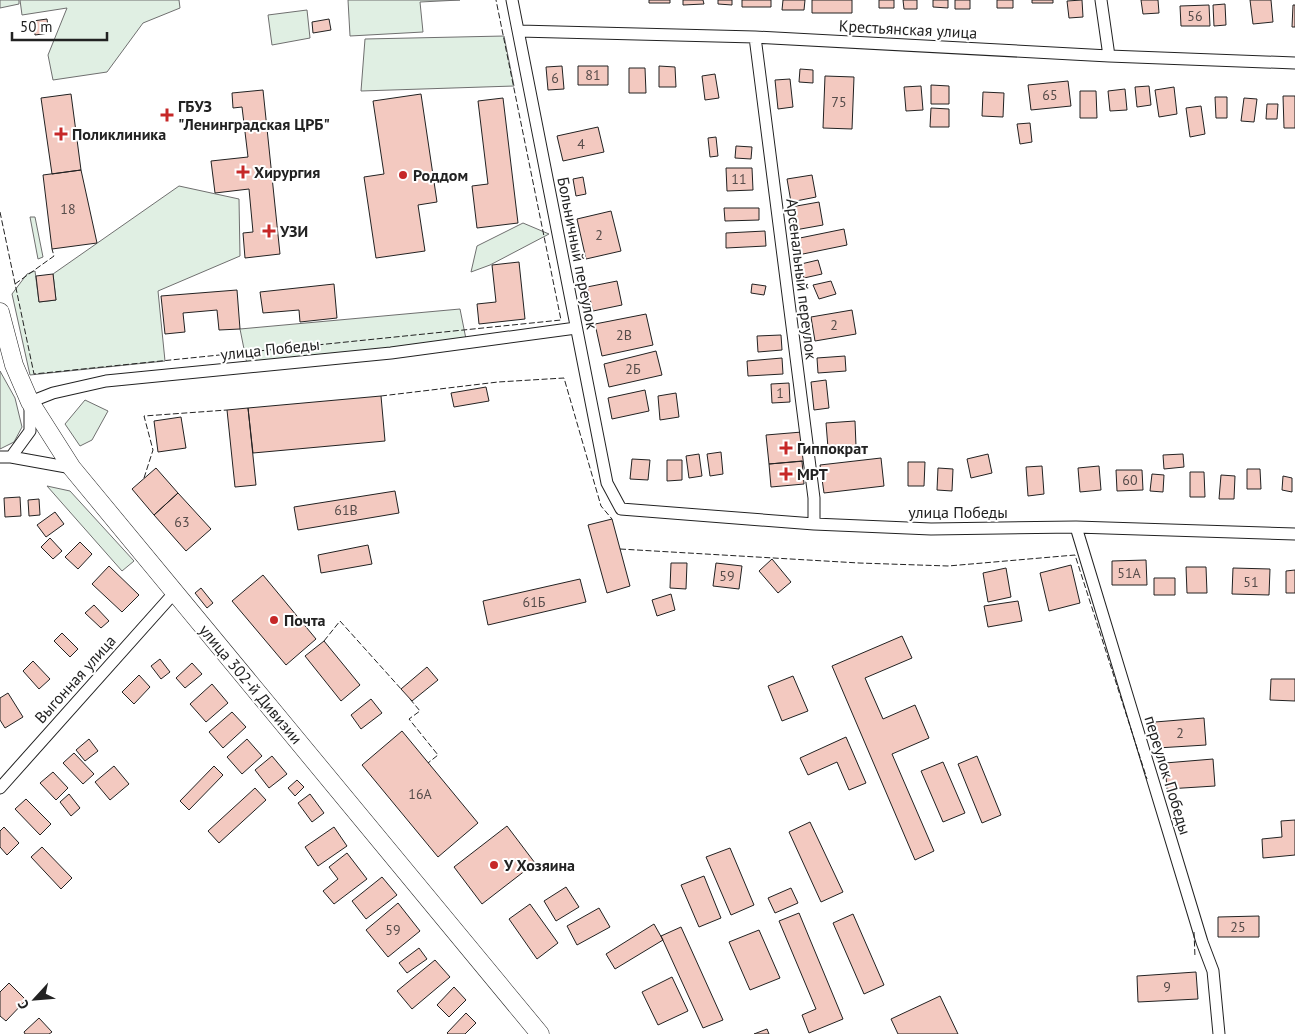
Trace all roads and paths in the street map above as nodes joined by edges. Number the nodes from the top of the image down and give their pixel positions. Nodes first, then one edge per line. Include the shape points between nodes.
1 (512, 0) edge
2 (1101, 0) edge
3 (519, 31) junction
4 (754, 37) junction
5 (1109, 56) junction
6 (1295, 63) edge
7 (0, 312) edge
8 (576, 328) junction
9 (30, 402) junction
10 (6, 457) edge
11 (72, 468) junction
12 (621, 509) joint
13 (814, 524) junction
14 (1076, 527) junction
15 (1295, 534) edge
16 (175, 592) junction
17 (0, 788) edge
18 (540, 1034) edge
19 (1219, 1034) edge

1 - 3 street, Больничный переулок
2 - 5 street
3 - 4 street, Крестьянская улица
3 - 8 street, Больничный переулок
4 - 5 street, Крестьянская улица
4 - 13 street, Арсенальный переулок via 814,498
5 - 6 street, Крестьянская улица
7 - 9 main road, улица 302-й Дивизии via 14,365
8 - 9 street, улица Победы via 391,353 106,381
8 - 12 street, Больничный переулок via 607,483
9 - 10 street via 30,431
9 - 11 main road, улица 302-й Дивизии
10 - 11 street
11 - 16 main road, улица 302-й Дивизии
12 - 13 street, улица Победы
13 - 14 street, улица Победы via 931,529
14 - 15 street, улица Победы
14 - 19 street, переулок Победы via 1213,971
16 - 17 street, Выгонная улица
16 - 18 main road, улица 302-й Дивизии

